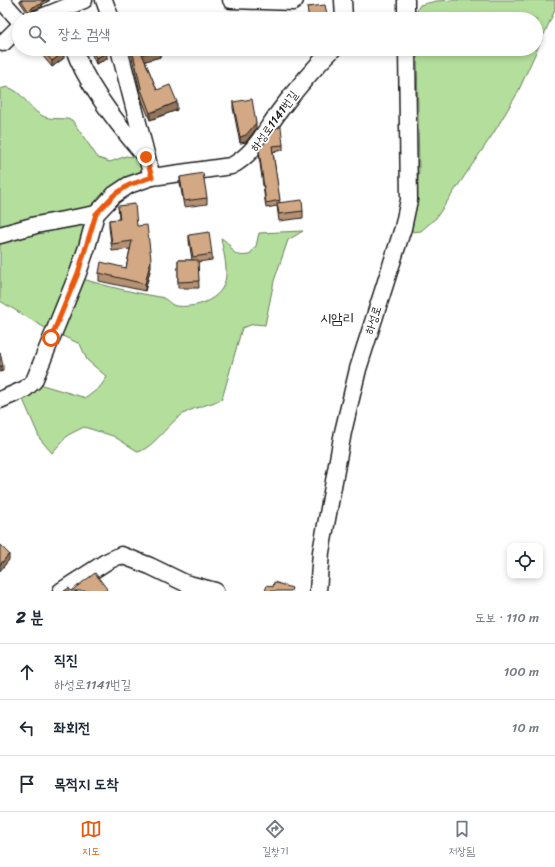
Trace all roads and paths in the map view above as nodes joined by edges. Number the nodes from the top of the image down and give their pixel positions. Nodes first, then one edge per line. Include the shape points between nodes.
1 (1, 0) edge
2 (84, 0) edge
3 (104, 0) edge
4 (231, 0) edge
5 (295, 0) edge
6 (343, 0) edge
7 (406, 0) edge
8 (12, 12) edge
9 (66, 12) edge
10 (108, 12) edge
11 (344, 12) edge
12 (406, 12) edge
13 (12, 34) edge
14 (3, 43) dead end
15 (77, 56) edge
16 (121, 56) edge
17 (327, 56) edge
18 (407, 56) edge
19 (146, 157) junction
20 (152, 177) junction
21 (96, 214) junction
22 (0, 235) edge
23 (0, 400) edge
24 (61, 591) edge
25 (215, 591) edge
26 (318, 591) edge

1 - 8 street
2 - 9 street
3 - 10 street
4 - 5 street via 282,3
6 - 11 street
7 - 12 street
13 - 14 street
15 - 19 street via 87,76 117,121
16 - 19 street
17 - 20 street, 하성로1141번길 via 242,161 211,170
18 - 26 street, 하성로 via 409,200 403,228 358,369 321,552
19 - 20 street
20 - 21 street, 하성로1141번길 via 129,185 114,195
21 - 22 street via 36,225
21 - 23 street, 하성로1141번길 via 78,273 34,381 25,389
24 - 25 street via 121,555 185,582

